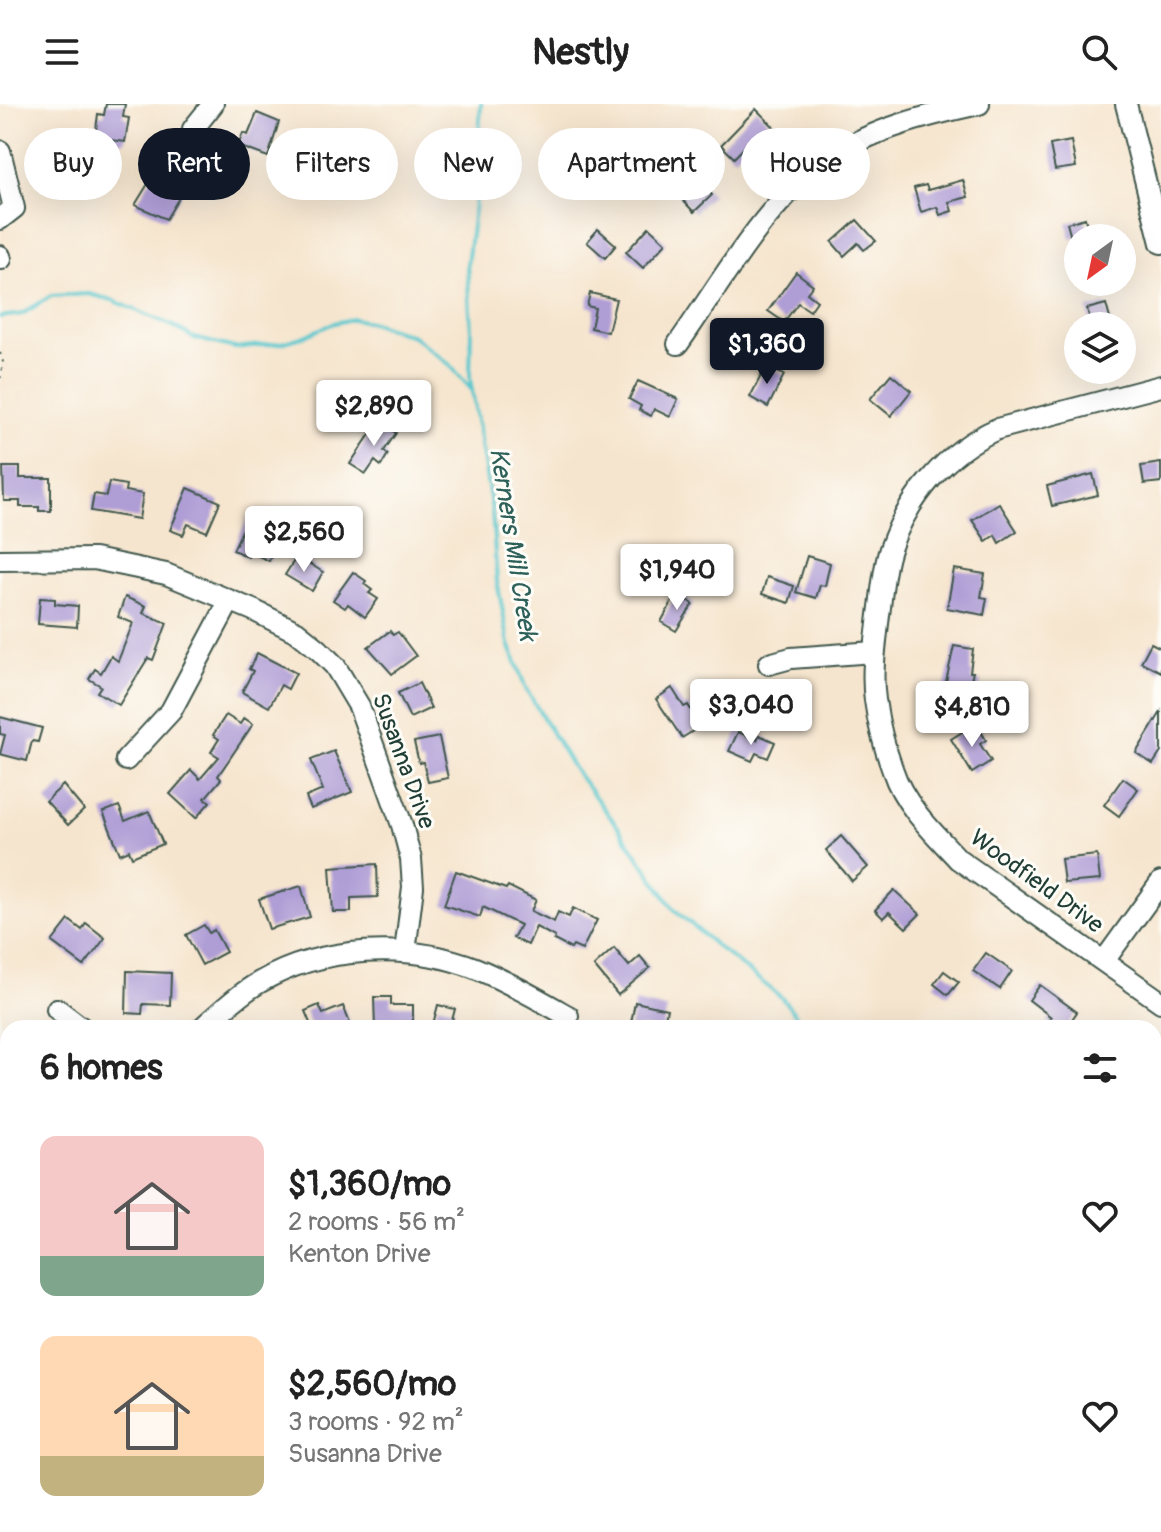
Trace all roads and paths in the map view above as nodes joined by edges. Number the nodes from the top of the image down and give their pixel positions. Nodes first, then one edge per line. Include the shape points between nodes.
1 (213, 104) edge
2 (974, 104) edge
3 (1126, 104) edge
4 (194, 128) edge
5 (0, 151) edge
6 (7, 214) edge
7 (1161, 243) edge
8 (678, 344) dead end
9 (0, 353) edge
10 (0, 381) edge
11 (1161, 386) edge
12 (0, 560) edge
13 (229, 602) junction
14 (874, 652) junction
15 (769, 664) dead end
16 (126, 760) dead end
17 (1161, 882) edge
18 (405, 952) junction
19 (1104, 961) junction
20 (1161, 1002) edge
21 (57, 1009) dead end
22 (568, 1016) dead end
23 (71, 1020) edge
24 (212, 1020) edge

1 - 4 street
2 - 8 street via 900,124 830,157 774,208
3 - 7 street
5 - 6 street
9 - 10 path
11 - 14 street, Woodfield Drive via 997,429 936,471 890,550
12 - 13 street, Susanna Drive via 94,559 166,574
13 - 16 street via 171,711
13 - 18 street, Susanna Drive via 297,632 317,648 359,706 411,859
14 - 15 street
14 - 19 street, Woodfield Drive via 875,700 893,773 910,804 958,859
17 - 19 street
18 - 22 street via 472,967
18 - 24 street via 367,952 298,966 260,982
19 - 20 street, Woodfield Drive
21 - 23 street

